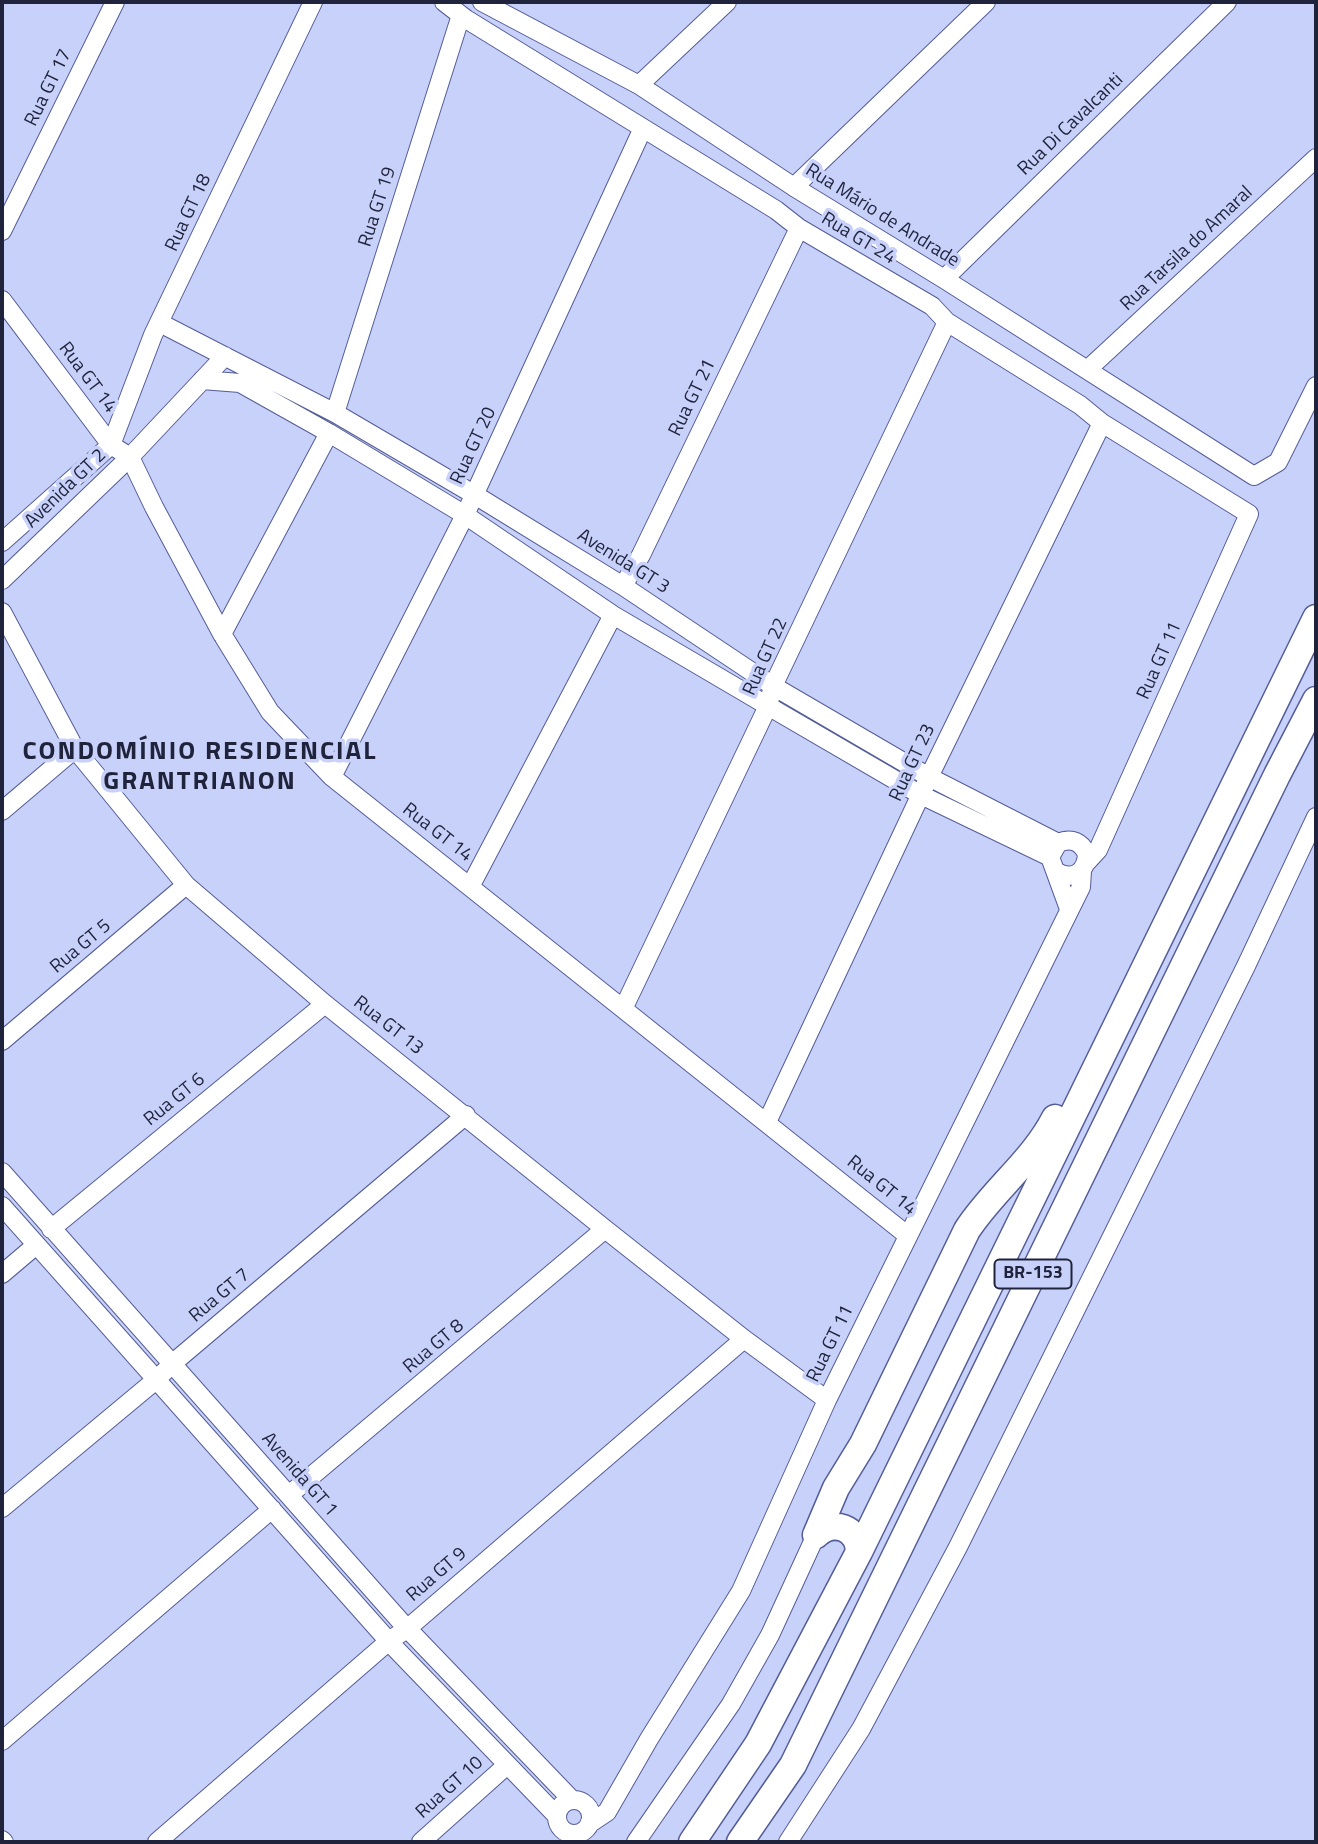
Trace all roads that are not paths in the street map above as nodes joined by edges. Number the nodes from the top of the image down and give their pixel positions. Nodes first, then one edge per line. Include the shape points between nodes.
1 (115, 2) edge
2 (313, 2) edge
3 (444, 2) edge
4 (482, 2) edge
5 (727, 2) edge
6 (986, 2) edge
7 (1227, 2) edge
8 (461, 15) junction
9 (639, 85) junction
10 (643, 128) junction
11 (1316, 159) edge
12 (794, 187) junction
13 (799, 228) junction
14 (2, 231) edge
15 (944, 279) junction
16 (2, 300) edge
17 (160, 323) junction
18 (947, 323) junction
19 (225, 356) junction
20 (1087, 370) junction
21 (202, 380) junction
22 (1316, 386) edge
23 (335, 413) junction
24 (1102, 423) junction
25 (329, 433) junction
26 (111, 445) junction
27 (130, 457) junction
28 (475, 495) junction
29 (1249, 514) joint
30 (465, 515) junction
31 (2, 542) edge
32 (2, 580) edge
33 (623, 586) junction
34 (2, 612) edge
35 (613, 615) junction
36 (1316, 618) edge
37 (222, 634) junction
38 (773, 686) junction
39 (1316, 700) edge
40 (768, 706) junction
41 (75, 749) junction
42 (332, 777) junction
43 (929, 777) junction
44 (921, 796) junction
45 (2, 811) edge
46 (1316, 817) edge
47 (1109, 826) junction
48 (1077, 842) junction
49 (1055, 857) junction
50 (1084, 867) junction
51 (186, 885) junction
52 (471, 886) junction
53 (1069, 909) junction
54 (325, 1004) junction
55 (624, 1007) junction
56 (2, 1041) edge
57 (1092, 1074) junction
58 (466, 1115) junction
59 (767, 1122) junction
60 (2, 1172) edge
61 (2, 1206) edge
62 (51, 1229) junction
63 (606, 1229) junction
64 (907, 1235) junction
65 (36, 1246) junction
66 (2, 1274) edge
67 (744, 1339) junction
68 (173, 1363) junction
69 (157, 1379) junction
70 (827, 1400) junction
71 (289, 1495) junction
72 (2, 1508) edge
73 (272, 1509) junction
74 (816, 1535) junction
75 (859, 1552) junction
76 (408, 1628) junction
77 (388, 1641) junction
78 (2, 1741) edge
79 (507, 1765) junction
80 (619, 1791) junction
81 (578, 1801) junction
82 (557, 1816) junction
83 (577, 1834) edge
84 (157, 1842) edge
85 (421, 1842) edge
86 (636, 1842) edge
87 (692, 1842) edge
88 (740, 1842) edge
89 (788, 1842) edge

1 - 14 street, Rua GT 17
2 - 17 street, Rua GT 18
3 - 8 street, Rua GT 24
4 - 9 street, Rua Mário de Andrade
5 - 9 street
6 - 12 street
7 - 15 street, Rua Di Cavalcanti
8 - 10 street, Rua GT 24
8 - 23 street, Rua GT 19
9 - 12 street, Rua Mário de Andrade
10 - 13 street, Rua GT 24
10 - 28 street, Rua GT 20
11 - 20 street, Rua Tarsila do Amaral
12 - 15 street, Rua Mário de Andrade
13 - 18 street, Rua GT 24 via 932,306
13 - 33 street, Rua GT 21
15 - 20 street, Rua Mário de Andrade
16 - 26 street, Rua GT 14
17 - 19 street, Avenida GT 3
17 - 26 street, Rua GT 18
18 - 24 street, Rua GT 24
18 - 38 street, Rua GT 22
19 - 21 street, Avenida GT 2
19 - 23 street, Avenida GT 3
20 - 22 street, Rua Mário de Andrade via 1254,476 1278,462
21 - 25 street via 240,383
21 - 27 street, Avenida GT 2
23 - 28 street, Avenida GT 3
24 - 29 street, Rua GT 24
24 - 43 street, Rua GT 23
25 - 30 street
25 - 37 street
26 - 27 street, Rua GT 14
26 - 31 street, Avenida GT 2
27 - 32 street, Avenida GT 2
27 - 37 street, Rua GT 14
28 - 30 street, Rua GT 20
28 - 33 street, Avenida GT 3
29 - 47 street, Rua GT 11
30 - 35 street
30 - 42 street, Rua GT 20
33 - 38 street, Avenida GT 3
34 - 41 street, Rua GT 13
35 - 40 street
35 - 52 street
36 - 57 highway, BR-153
37 - 42 street, Rua GT 14 via 270,712
38 - 40 street, Rua GT 22
38 - 43 street, Avenida GT 3
39 - 88 highway, BR-153 via 793,1765
40 - 44 street
40 - 55 street, Rua GT 22
41 - 45 street
41 - 51 street, Rua GT 13
42 - 52 street, Rua GT 14
43 - 44 street, Rua GT 23
43 - 49 street, Avenida GT 3
44 - 49 street
44 - 59 street, Rua GT 23
46 - 89 street via 958,1546 861,1729
47 - 48 street
47 - 50 street, Rua GT 11
48 - 49 street via 1064,840
48 - 50 street via 1087,854
49 - 50 street via 1070,876
49 - 53 street
50 - 53 street, Rua GT 11 via 1081,887
51 - 54 street, Rua GT 13
51 - 56 street, Rua GT 5
52 - 55 street, Rua GT 14
53 - 64 street, Rua GT 11
54 - 58 street, Rua GT 13
54 - 62 street, Rua GT 6
55 - 59 street, Rua GT 14
57 - 74 highway via 967,1230
57 - 75 highway, BR-153
58 - 63 street, Rua GT 13
58 - 68 street, Rua GT 7
59 - 64 street, Rua GT 14
60 - 62 street, Avenida GT 1
61 - 65 street
62 - 68 street, Avenida GT 1
63 - 67 street, Rua GT 13
63 - 71 street, Rua GT 8
64 - 70 street, Rua GT 11
65 - 66 street
65 - 69 street
67 - 70 street, Rua GT 13
67 - 76 street, Rua GT 9
68 - 69 street, Rua GT 7
68 - 71 street, Avenida GT 1
69 - 72 street, Rua GT 7
69 - 73 street
70 - 80 street, Rua GT 11 via 741,1591
71 - 76 street, Avenida GT 1
73 - 77 street
73 - 78 street
74 - 75 highway via 828,1527 841,1527 853,1533
74 - 86 street via 731,1704
75 - 87 highway, BR-153 via 758,1744
76 - 77 street, Rua GT 9
76 - 81 street, Avenida GT 1
77 - 79 street
77 - 84 street, Rua GT 9
79 - 82 street
79 - 85 street, Rua GT 10
80 - 81 street
80 - 83 street, Rua GT 11 via 607,1812
81 - 82 street via 561,1805
81 - 83 street via 589,1809
82 - 83 street via 558,1823

